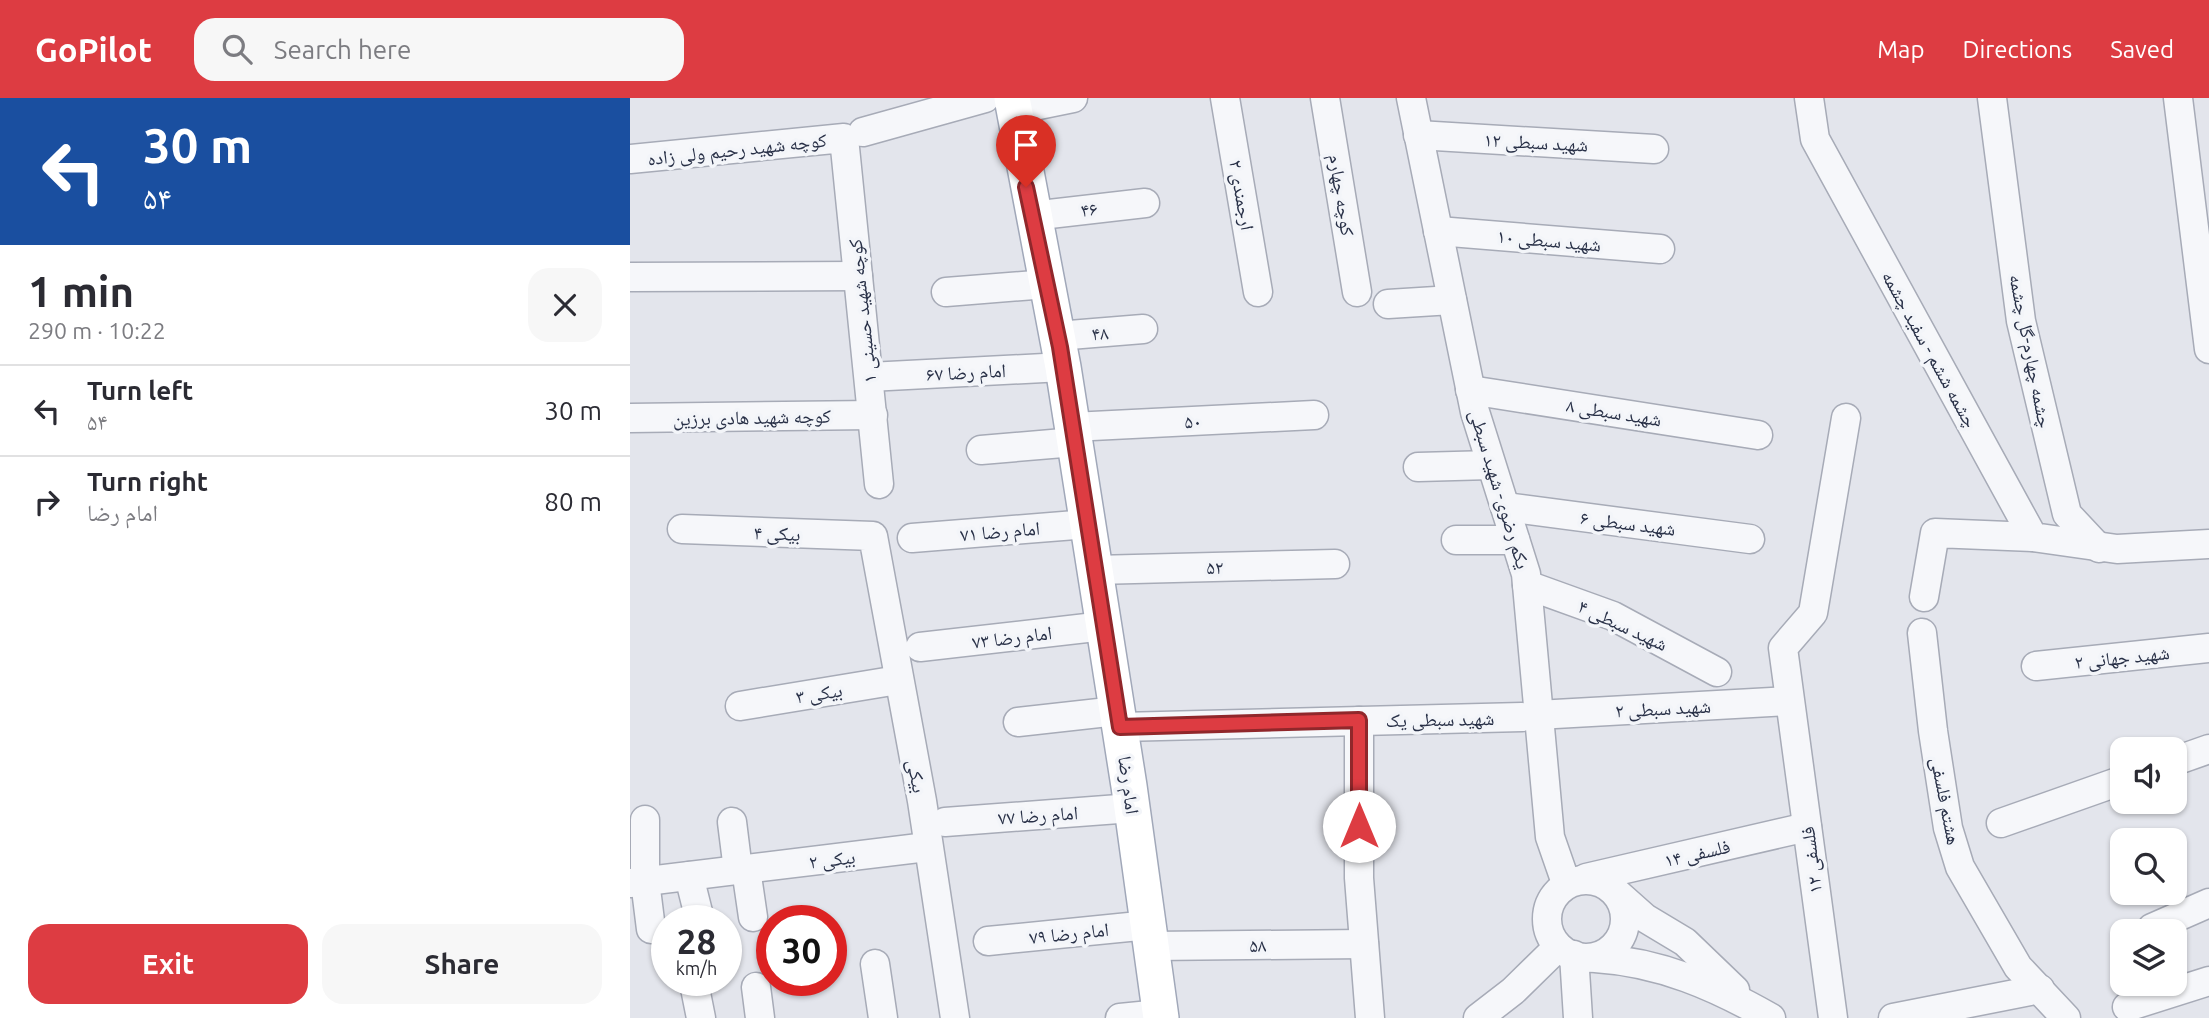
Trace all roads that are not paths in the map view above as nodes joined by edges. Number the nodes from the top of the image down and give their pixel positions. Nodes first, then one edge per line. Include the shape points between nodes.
1 (1073, 98) edge
2 (1225, 98) edge
3 (1325, 98) edge
4 (1411, 98) edge
5 (1809, 98) edge
6 (1992, 98) edge
7 (2161, 98) edge
8 (1003, 102) edge
9 (2180, 111) edge
10 (853, 135) junction
11 (1418, 135) junction
12 (1654, 149) dead end
13 (630, 159) edge
14 (1145, 203) dead end
15 (1032, 216) junction
16 (1438, 231) junction
17 (1660, 249) dead end
18 (630, 276) edge
19 (858, 276) junction
20 (1047, 284) junction
21 (946, 292) dead end
22 (1258, 292) dead end
23 (1357, 292) dead end
24 (1452, 300) junction
25 (1388, 304) dead end
26 (1143, 330) dead end
27 (2209, 349) edge
28 (1060, 351) junction
29 (869, 377) junction
30 (1470, 390) junction
31 (873, 415) junction
32 (1314, 415) dead end
33 (630, 418) edge
34 (1846, 418) dead end
35 (1074, 435) junction
36 (1758, 435) dead end
37 (981, 450) dead end
38 (1491, 465) junction
39 (1418, 467) dead end
40 (879, 484) dead end
41 (1505, 507) junction
42 (1088, 524) junction
43 (682, 529) dead end
44 (873, 536) joint
45 (2033, 537) junction
46 (912, 538) dead end
47 (1750, 539) dead end
48 (1456, 540) dead end
49 (1515, 540) junction
50 (2209, 544) edge
51 (2099, 548) junction
52 (1335, 564) dead end
53 (1095, 570) junction
54 (1527, 585) junction
55 (1924, 597) dead end
56 (1104, 626) junction
57 (1922, 633) dead end
58 (920, 647) dead end
59 (2209, 648) edge
60 (2036, 666) dead end
61 (1717, 672) dead end
62 (898, 680) junction
63 (1789, 701) junction
64 (740, 706) dead end
65 (1529, 716) junction
66 (1119, 719) junction
67 (1359, 720) junction
68 (1018, 722) dead end
69 (2209, 749) edge
70 (2187, 757) edge
71 (2110, 785) edge
72 (1132, 808) junction
73 (645, 820) dead end
74 (732, 822) dead end
75 (944, 822) dead end
76 (2001, 823) dead end
77 (1807, 827) junction
78 (927, 847) junction
79 (742, 869) junction
80 (689, 876) junction
81 (1576, 881) junction
82 (638, 882) edge
83 (1614, 889) junction
84 (2209, 903) edge
85 (696, 905) edge
86 (753, 916) dead end
87 (2173, 919) edge
88 (651, 929) dead end
89 (1151, 936) junction
90 (988, 941) dead end
91 (1364, 944) junction
92 (1576, 953) junction
93 (875, 964) dead end
94 (2209, 981) edge
95 (2040, 989) junction
96 (697, 996) edge
97 (757, 996) edge
98 (2127, 1007) dead end
99 (1762, 1012) edge
100 (1161, 1016) edge
101 (701, 1018) edge
102 (760, 1018) edge
103 (883, 1018) edge
104 (955, 1018) edge
105 (1120, 1018) edge
106 (1370, 1018) edge
107 (1478, 1018) edge
108 (1578, 1018) edge
109 (1833, 1018) edge
110 (1893, 1018) edge
111 (2066, 1018) edge

1 - 8 street, کوچه شهید رحیم ولی زاده
2 - 22 street, ۲ ارجمندی
3 - 23 street, کوچه چهارم
4 - 11 street, یکم رضوی- شهید سبطی
5 - 45 street, چشمه ششم - سفید چشمه via 1815,139
6 - 51 street, چشمه چهارم-گل چشمه via 2024,334 2067,514
7 - 9 street
8 - 10 street, کوچه شهید رحیم ولی زاده
8 - 15 main road, امام رضا
9 - 27 street
10 - 13 street, کوچه شهید رحیم ولی زاده
10 - 19 street, کوچه شهید حسینی ۱
11 - 12 street, ۱۲ شهید سبطی
11 - 16 street, یکم رضوی- شهید سبطی
14 - 15 street, ۴۶
15 - 20 main road, امام رضا
16 - 17 street, ۱۰ شهید سبطی
16 - 24 street, یکم رضوی- شهید سبطی
18 - 19 street
19 - 29 street, کوچه شهید حسینی ۱
20 - 21 street
20 - 28 main road, امام رضا
24 - 25 street
24 - 30 street, یکم رضوی- شهید سبطی
26 - 28 street, ۴۸
28 - 29 street, امام رضا ۶۷
28 - 35 main road, امام رضا
29 - 31 street, کوچه شهید حسینی ۱
30 - 36 street, ۸ شهید سبطی
30 - 38 street, یکم رضوی- شهید سبطی
31 - 33 street, کوچه شهید هادی برزین
31 - 40 street, کوچه شهید حسینی ۱
32 - 35 street, ۵۰
34 - 63 street, ۱۲ فلسفی via 1813,613 1783,648
35 - 37 street, ۵۰
35 - 42 main road, امام رضا
38 - 39 street
38 - 41 street, یکم رضوی- شهید سبطی
41 - 47 street, ۶ شهید سبطی
41 - 49 street, یکم رضوی- شهید سبطی
42 - 46 street, امام رضا ۷۱
42 - 53 main road, امام رضا
43 - 44 street, ۴ بیکی
44 - 62 street, بیکی
45 - 51 street
45 - 55 street via 1935,533
48 - 49 street
49 - 54 street, یکم رضوی- شهید سبطی
50 - 51 street
52 - 53 street, ۵۲
53 - 56 main road, امام رضا
54 - 61 street, ۴ شهید سبطی via 1613,616
54 - 65 street, یکم رضوی- شهید سبطی
56 - 58 street, امام رضا ۷۳
56 - 66 main road, امام رضا
57 - 95 street, هشتم فلسفی via 1948,828 1960,867 2018,967
59 - 60 street, ۲ شهید جهانی
62 - 64 street, ۳ بیکی
62 - 78 street, بیکی
63 - 65 street, ۲ شهید سبطی
63 - 77 street, ۱۲ فلسفی
65 - 67 street, شهید سبطی یک
65 - 81 street, یکم رضوی- شهید سبطی via 1550,837
66 - 67 street, شهید سبطی یک
66 - 68 street, شهید سبطی یک
66 - 72 main road, امام رضا
67 - 91 street via 1359,878
69 - 70 street
71 - 76 street
72 - 75 street, امام رضا ۷۷
72 - 89 main road, امام رضا
73 - 82 street
74 - 79 street
77 - 81 street, ۱۴ فلسفی
77 - 109 street, ۱۲ فلسفی
78 - 79 street, ۲ بیکی
78 - 104 street, بیکی
79 - 80 street, ۲ بیکی
79 - 86 street
80 - 82 street, ۲ بیکی
80 - 85 street
81 - 83 street
81 - 92 street via 1552,896 1545,917 1548,933
82 - 88 street
83 - 92 street via 1626,914 1625,931 1615,946
83 - 99 street via 1645,918 1685,942
84 - 87 street
89 - 90 street, امام رضا ۷۹
89 - 91 street, ۵۸
89 - 100 main road, امام رضا
91 - 106 street
92 - 99 street via 1633,960 1680,973
92 - 107 street
92 - 108 street
93 - 103 street
94 - 98 street
95 - 110 street
95 - 111 street, هشتم فلسفی
96 - 101 street
97 - 102 street
100 - 105 street

